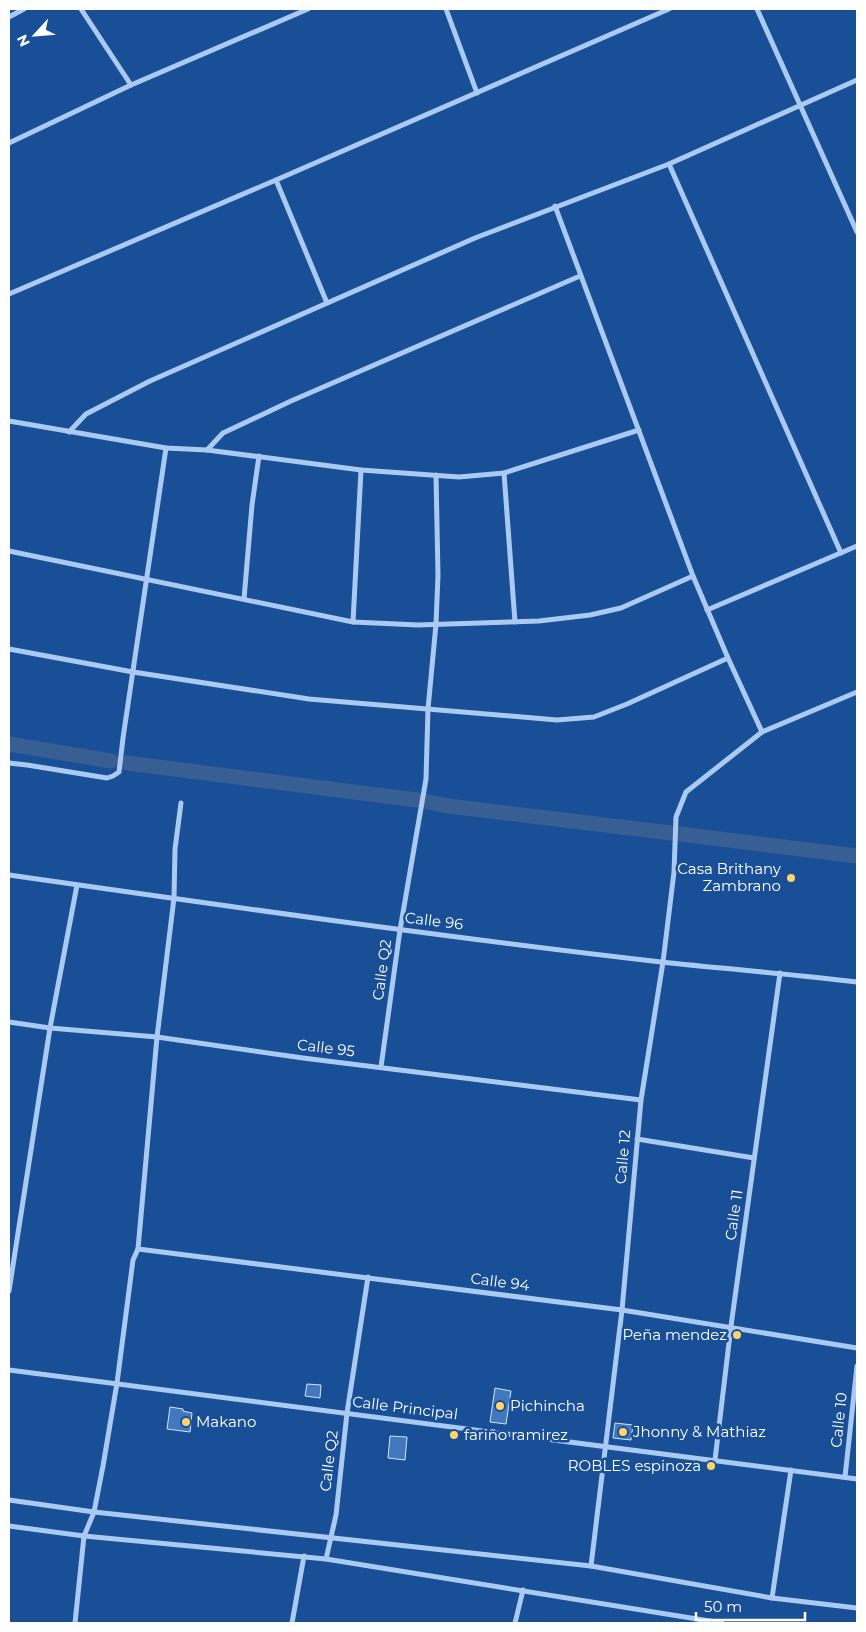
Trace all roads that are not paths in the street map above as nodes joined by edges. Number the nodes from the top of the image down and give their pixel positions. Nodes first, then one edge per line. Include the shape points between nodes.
1 (24, 9) edge
2 (81, 9) edge
3 (308, 9) edge
4 (446, 9) edge
5 (669, 9) edge
6 (757, 9) edge
7 (9, 17) edge
8 (857, 80) edge
9 (131, 85) junction
10 (477, 93) junction
11 (800, 106) junction
12 (9, 143) edge
13 (669, 164) junction
14 (276, 180) junction
15 (555, 206) junction
16 (857, 232) edge
17 (580, 276) junction
18 (9, 294) edge
19 (327, 303) junction
20 (9, 421) edge
21 (639, 430) junction
22 (69, 432) junction
23 (166, 448) junction
24 (207, 450) junction
25 (259, 456) junction
26 (361, 470) junction
27 (504, 473) junction
28 (436, 475) junction
29 (857, 546) edge
30 (9, 551) edge
31 (841, 553) junction
32 (693, 576) junction
33 (147, 579) junction
34 (244, 599) junction
35 (708, 610) junction
36 (354, 622) junction
37 (515, 622) junction
38 (436, 624) junction
39 (9, 649) edge
40 (728, 658) junction
41 (133, 672) junction
42 (857, 692) edge
43 (428, 709) junction
44 (762, 732) junction
45 (9, 763) edge
46 (181, 803) dead end
47 (9, 875) edge
48 (77, 885) junction
49 (174, 898) junction
50 (400, 930) junction
51 (663, 962) junction
52 (780, 973) junction
53 (857, 982) edge
54 (9, 1022) edge
55 (50, 1028) junction
56 (157, 1037) junction
57 (381, 1067) junction
58 (641, 1100) junction
59 (637, 1139) junction
60 (754, 1158) junction
61 (138, 1249) junction
62 (368, 1277) junction
63 (9, 1291) edge
64 (622, 1310) junction
65 (731, 1326) junction
66 (857, 1348) edge
67 (857, 1366) edge
68 (9, 1370) edge
69 (117, 1384) junction
70 (348, 1413) junction
71 (604, 1446) junction
72 (715, 1460) junction
73 (791, 1470) junction
74 (845, 1477) junction
75 (857, 1478) edge
76 (9, 1500) edge
77 (94, 1512) junction
78 (9, 1526) edge
79 (84, 1536) junction
80 (330, 1538) junction
81 (304, 1556) junction
82 (326, 1559) junction
83 (591, 1566) junction
84 (523, 1590) junction
85 (772, 1598) junction
86 (857, 1608) edge
87 (75, 1623) edge
88 (292, 1623) edge
89 (515, 1623) edge
90 (722, 1623) edge

1 - 7 street
2 - 9 street
3 - 9 street
4 - 10 street
5 - 10 street
6 - 11 street
8 - 11 street
9 - 12 street
10 - 14 street
11 - 13 street
11 - 16 street
13 - 15 street
13 - 31 street
14 - 18 street
14 - 19 street
15 - 17 street
15 - 19 street
17 - 21 street
17 - 24 street via 223,433
19 - 22 street via 150,381 86,414
20 - 22 street
21 - 27 street
21 - 32 street
22 - 23 street
23 - 24 street
23 - 33 street
24 - 25 street
25 - 26 street
25 - 34 street
26 - 28 street
26 - 36 street
27 - 28 street via 459,477
27 - 37 street
28 - 38 street, Calle Q2
29 - 31 street
30 - 33 street
31 - 35 street
32 - 35 street
32 - 37 street via 621,608 573,617
33 - 34 street
33 - 41 street
34 - 36 street
35 - 40 street
36 - 38 street
37 - 38 street
38 - 43 street, Calle Q2
39 - 41 street
40 - 43 street via 594,716 557,720
40 - 44 street
41 - 43 street via 309,699
41 - 45 street via 119,772 107,778
42 - 44 street, Calle 12
43 - 50 street, Calle Q2 via 426,779
44 - 51 street, Calle 12 via 686,792 676,817 674,872
46 - 49 street via 175,849
47 - 48 street, Calle 96
48 - 49 street, Calle 96
48 - 55 street
49 - 50 street, Calle 96
49 - 56 street
50 - 51 street, Calle 96
50 - 57 street, Calle Q2
51 - 52 street, Calle 96
51 - 58 street, Calle 12
52 - 53 street, Calle 96
52 - 60 street, Calle 11
54 - 55 street, Calle 95
55 - 56 street, Calle 95
55 - 63 street
56 - 57 street, Calle 95
56 - 61 street
57 - 58 street, Calle 95
58 - 59 street, Calle 12
59 - 60 street
59 - 64 street, Calle 12
60 - 65 street, Calle 11
61 - 62 street, Calle 94
61 - 69 street via 133,1260
62 - 64 street, Calle 94
62 - 70 street, Calle Q2
64 - 65 street, Calle 94
64 - 71 street, Calle 12
65 - 66 street, Calle 94
65 - 72 street, Calle 11
67 - 74 street, Calle 10
68 - 69 street, Calle Principal
69 - 70 street, Calle Principal
69 - 77 street
70 - 71 street, Calle Principal
70 - 80 street, Calle Q2 via 336,1515
71 - 72 street, Calle Principal
71 - 83 street, Calle 12
72 - 73 street, Calle Principal
73 - 74 street, Calle Principal
73 - 85 street
74 - 75 street, Calle Principal
76 - 77 street
77 - 79 street
77 - 80 street
78 - 79 street
79 - 81 street
79 - 87 street
80 - 82 street, Calle Q2
80 - 83 street
81 - 82 street
81 - 88 street
82 - 84 street
83 - 85 street
84 - 89 street
84 - 90 street
85 - 86 street

